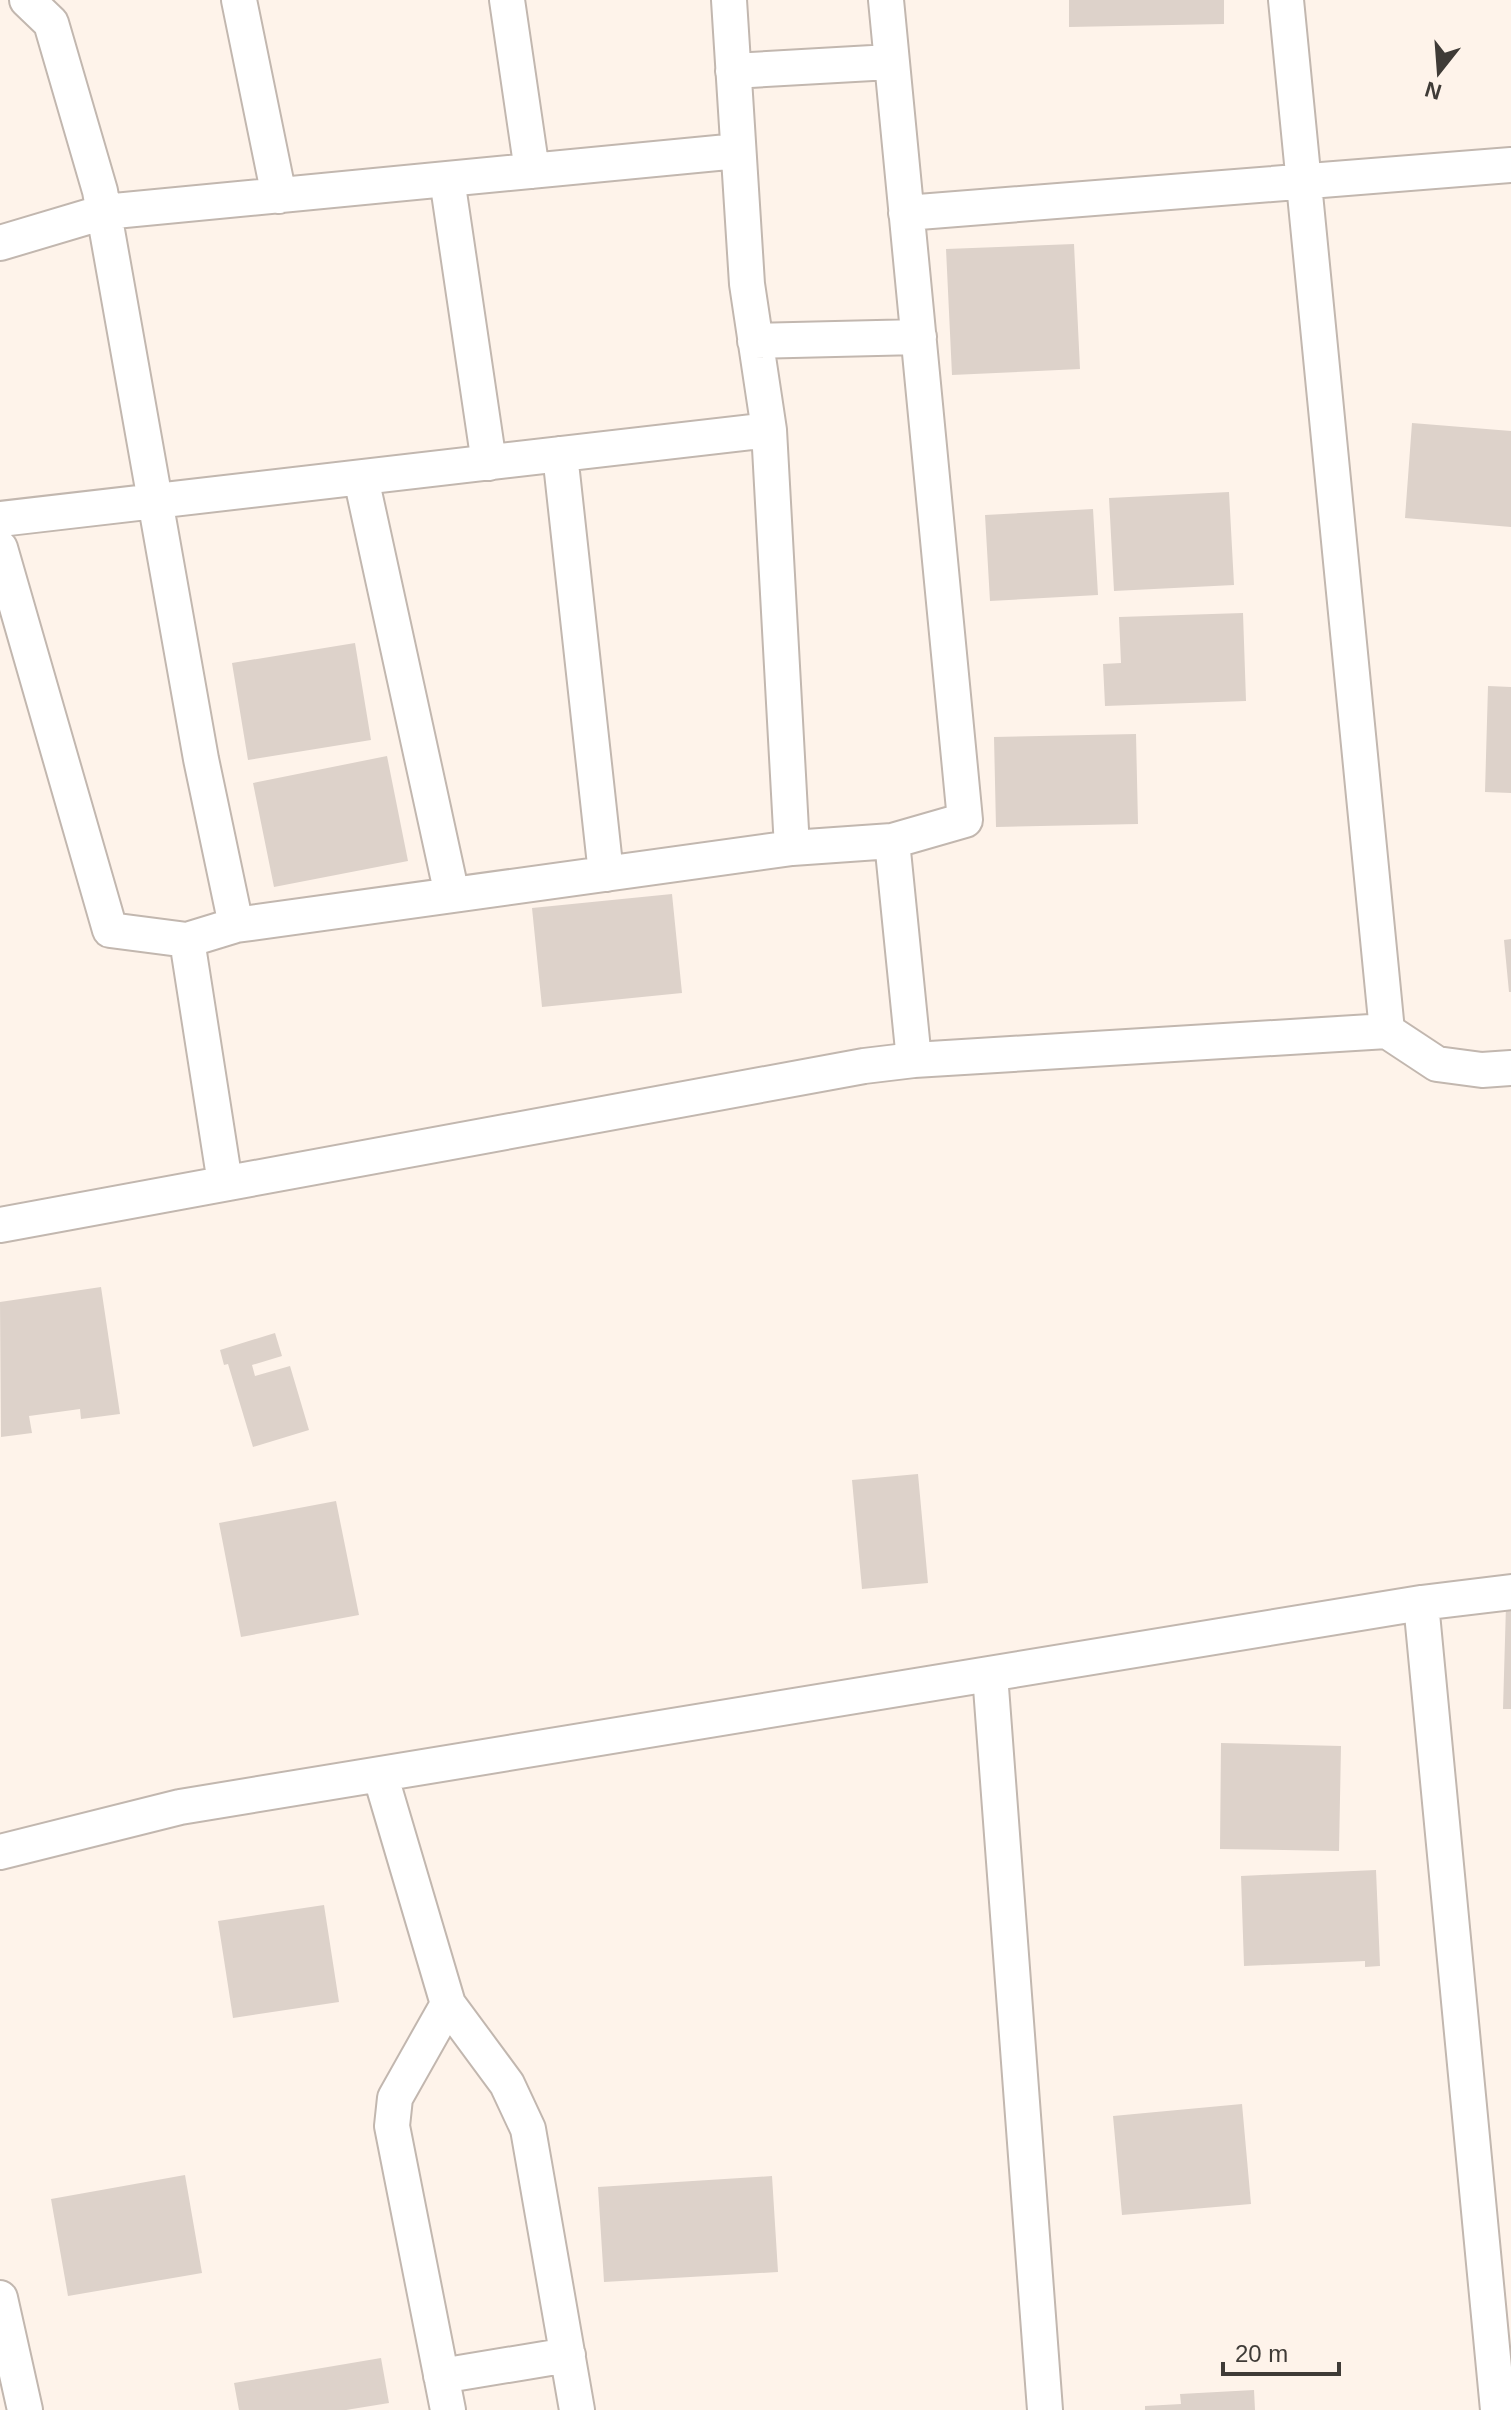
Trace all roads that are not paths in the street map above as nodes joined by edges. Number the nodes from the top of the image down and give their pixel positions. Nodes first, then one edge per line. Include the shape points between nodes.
1 (27, 0) edge
2 (239, 0) edge
3 (507, 0) edge
4 (729, 0) edge
5 (886, 0) edge
6 (1286, 0) edge
7 (890, 62) junction
8 (733, 71) junction
9 (738, 151) junction
10 (1511, 165) edge
11 (532, 171) junction
12 (447, 179) junction
13 (1302, 181) junction
14 (279, 196) junction
15 (104, 212) junction
16 (906, 213) junction
17 (0, 243) edge
18 (919, 337) junction
19 (755, 341) junction
20 (769, 430) junction
21 (560, 454) junction
22 (489, 463) junction
23 (361, 478) junction
24 (155, 502) junction
25 (0, 519) edge
26 (0, 548) edge
27 (892, 841) junction
28 (792, 848) junction
29 (606, 874) junction
30 (452, 895) junction
31 (236, 925) junction
32 (187, 940) junction
33 (1387, 1031) junction
34 (914, 1060) junction
35 (1511, 1068) edge
36 (225, 1183) junction
37 (0, 1225) edge
38 (1511, 1592) edge
39 (1421, 1603) junction
40 (990, 1674) junction
41 (380, 1774) junction
42 (0, 1852) edge
43 (448, 2004) junction
44 (0, 2298) edge
45 (568, 2355) junction
46 (441, 2376) junction
47 (25, 2410) edge
48 (448, 2410) edge
49 (577, 2410) edge
50 (1045, 2410) edge
51 (1498, 2410) edge

1 - 15 street via 51,23
2 - 14 street
3 - 11 street
4 - 8 street
5 - 7 street
6 - 13 street
7 - 8 street
7 - 16 street
8 - 9 street
9 - 11 street
9 - 19 street
10 - 13 street
11 - 12 street
12 - 14 street
12 - 22 street
13 - 16 street
13 - 33 street
14 - 15 street
15 - 17 street
15 - 24 street
16 - 18 street
18 - 19 street
18 - 27 street via 965,820
19 - 20 street
20 - 21 street
20 - 28 street
21 - 22 street
21 - 29 street
22 - 23 street
23 - 24 street
23 - 30 street
24 - 25 street
24 - 31 street
26 - 32 street via 110,930
27 - 28 street
27 - 34 street
28 - 29 street
29 - 30 street
30 - 31 street
31 - 32 street
32 - 36 street
33 - 34 street
33 - 35 street via 1437,1064
34 - 36 street
36 - 37 street
38 - 39 street
39 - 40 street
39 - 51 street
40 - 41 street
40 - 50 street
41 - 42 street via 180,1807
41 - 43 street
43 - 45 street via 507,2084 528,2129
43 - 46 street via 395,2098 392,2126
44 - 47 street
45 - 46 street
45 - 49 street
46 - 48 street

